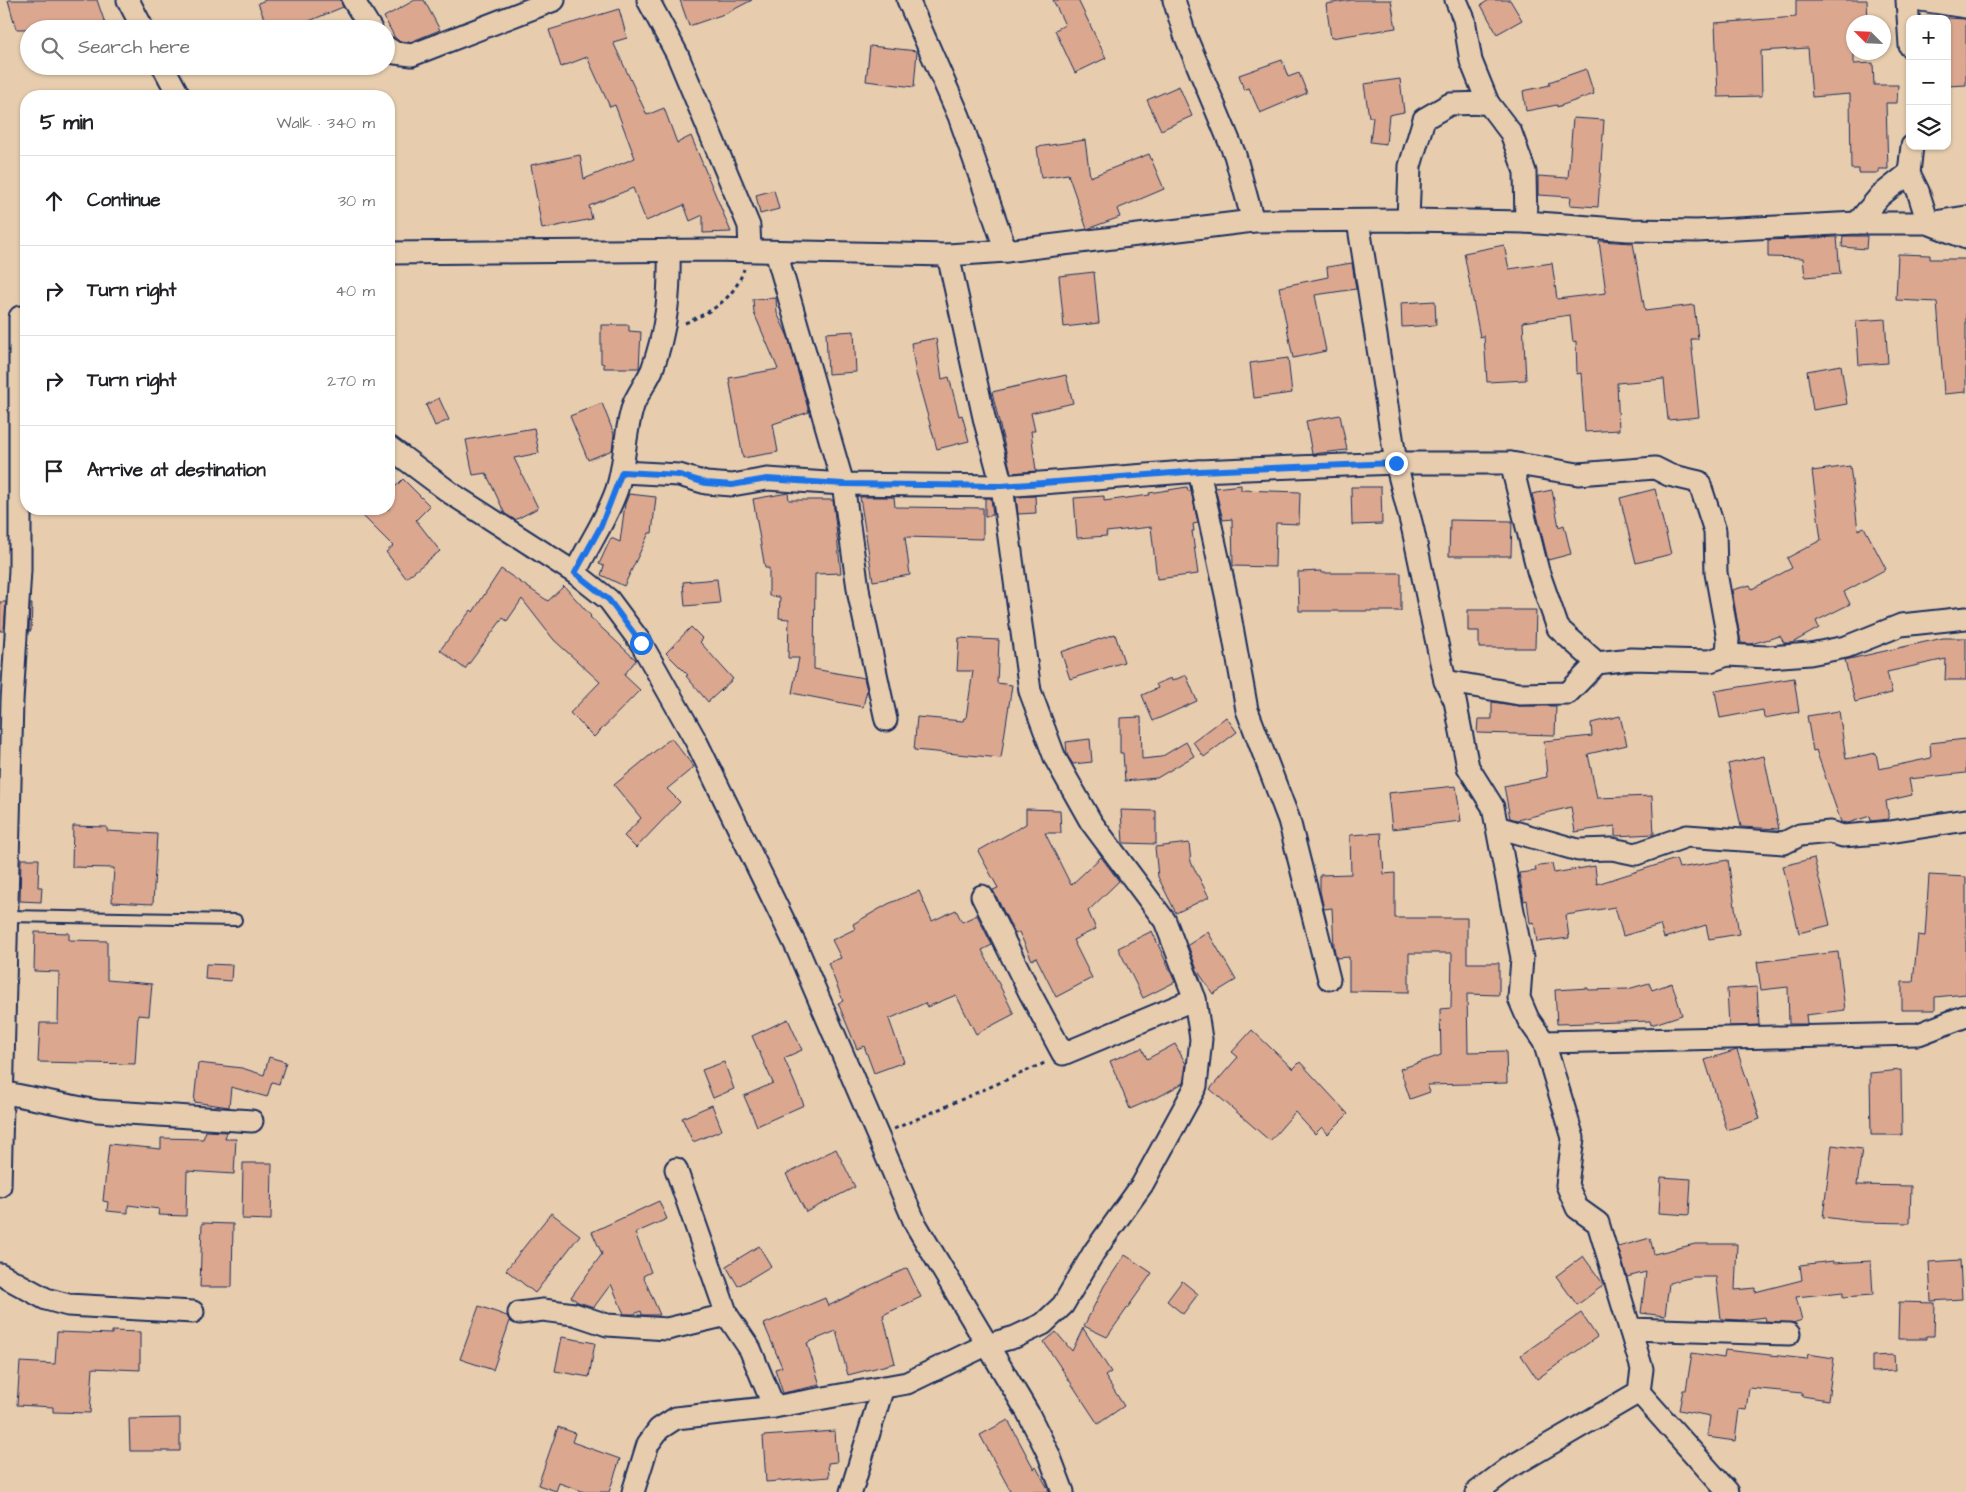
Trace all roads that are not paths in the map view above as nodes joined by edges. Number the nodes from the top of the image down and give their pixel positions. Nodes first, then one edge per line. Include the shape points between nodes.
1 (128, 0) edge
2 (353, 0) edge
3 (554, 0) edge
4 (648, 0) edge
5 (908, 0) edge
6 (1174, 0) edge
7 (1456, 0) edge
8 (1907, 0) edge
9 (1921, 0) edge
10 (1966, 7) edge
11 (1908, 15) edge
12 (138, 20) edge
13 (365, 20) edge
14 (395, 53) edge
15 (168, 75) edge
16 (176, 90) edge
17 (1488, 103) junction
18 (1912, 150) edge
19 (1909, 173) junction
20 (1966, 217) edge
21 (1408, 220) junction
22 (1253, 221) junction
23 (1358, 221) junction
24 (1526, 222) junction
25 (1857, 223) junction
26 (1928, 223) junction
27 (1966, 238) edge
28 (669, 250) junction
29 (750, 250) junction
30 (776, 252) junction
31 (1006, 252) junction
32 (395, 253) edge
33 (948, 254) junction
34 (15, 318) edge
35 (395, 451) edge
36 (1396, 463) junction
37 (1511, 463) junction
38 (1199, 471) junction
39 (622, 472) junction
40 (843, 484) junction
41 (1002, 486) junction
42 (575, 573) junction
43 (1966, 618) edge
44 (1727, 655) junction
45 (1597, 663) junction
46 (1445, 681) junction
47 (886, 720) dead end
48 (1966, 820) edge
49 (1497, 827) junction
50 (982, 896) dead end
51 (8, 916) junction
52 (236, 920) dead end
53 (1329, 979) dead end
54 (1195, 999) junction
55 (1966, 1016) edge
56 (1544, 1042) junction
57 (1, 1092) edge
58 (1, 1117) edge
59 (252, 1121) dead end
60 (676, 1169) dead end
61 (0, 1186) edge
62 (0, 1274) edge
63 (193, 1312) dead end
64 (519, 1313) dead end
65 (727, 1315) junction
66 (1630, 1329) junction
67 (1789, 1334) dead end
68 (986, 1345) junction
69 (883, 1387) junction
70 (1639, 1392) junction
71 (774, 1407) junction
72 (634, 1492) edge
73 (851, 1492) edge
74 (1063, 1492) edge
75 (1477, 1492) edge
76 (1728, 1492) edge

1 - 12 street
2 - 13 street
3 - 14 street via 412,55
4 - 29 street via 677,54 749,226
5 - 31 street via 959,116
6 - 22 street via 1185,35 1235,155
7 - 17 street via 1464,19 1471,61
8 - 11 street
9 - 10 street
15 - 16 street
17 - 21 street via 1450,104 1424,119 1410,166
17 - 24 street via 1511,133 1525,172
18 - 19 street
19 - 25 street via 1880,196
19 - 26 street
20 - 26 street
21 - 23 street
21 - 24 street
22 - 23 street
22 - 31 street
23 - 36 street
24 - 25 street via 1628,230 1698,231
25 - 26 street
26 - 27 street
28 - 29 street
28 - 32 street
28 - 39 street via 665,329 651,372 634,404 624,444
29 - 30 street
30 - 33 street
30 - 40 street
31 - 33 street
33 - 41 street
34 - 51 street via 20,570 12,701
35 - 42 street via 452,494
36 - 37 street
36 - 38 street
36 - 46 street
37 - 44 street via 1578,474 1655,468 1699,482 1715,531 1716,573 1728,639
37 - 45 street via 1538,571 1558,628
38 - 41 street
38 - 53 street via 1247,710 1289,820
39 - 40 street via 679,475 706,483 732,485 767,479
39 - 42 street via 601,526
40 - 41 street
40 - 47 street via 859,595
41 - 54 street via 1030,691 1055,758 1091,822 1165,921
42 - 68 street via 609,600 641,643 696,741 797,948 916,1225
43 - 44 street via 1901,625 1846,647 1810,654
44 - 45 street via 1710,661 1631,659
45 - 46 street via 1568,693 1519,694
46 - 49 street via 1455,701 1468,767 1493,807
48 - 49 street via 1890,832 1843,836 1830,832 1808,834 1784,843 1687,836 1636,854 1612,849 1578,850
49 - 56 street via 1522,958 1519,998 1528,1019
50 - 54 street via 1063,1054
51 - 52 lane
51 - 57 street
54 - 68 street via 1201,1039 1196,1086 1142,1186 1094,1252 1062,1305 1043,1324 1015,1337
55 - 56 street via 1919,1034
56 - 66 street via 1573,1138 1567,1185 1577,1208 1598,1223
57 - 58 street
57 - 59 street via 97,1111
58 - 61 street
60 - 65 street
62 - 63 street via 46,1299 68,1305
64 - 65 street via 543,1310 574,1314 606,1325 667,1329
65 - 71 street via 750,1349
66 - 67 street
66 - 70 street via 1642,1369
68 - 69 street via 907,1383
68 - 74 street via 1028,1413
69 - 71 street
69 - 73 street
70 - 75 street via 1509,1468
70 - 76 street
71 - 72 street via 676,1418 659,1429 648,1444

